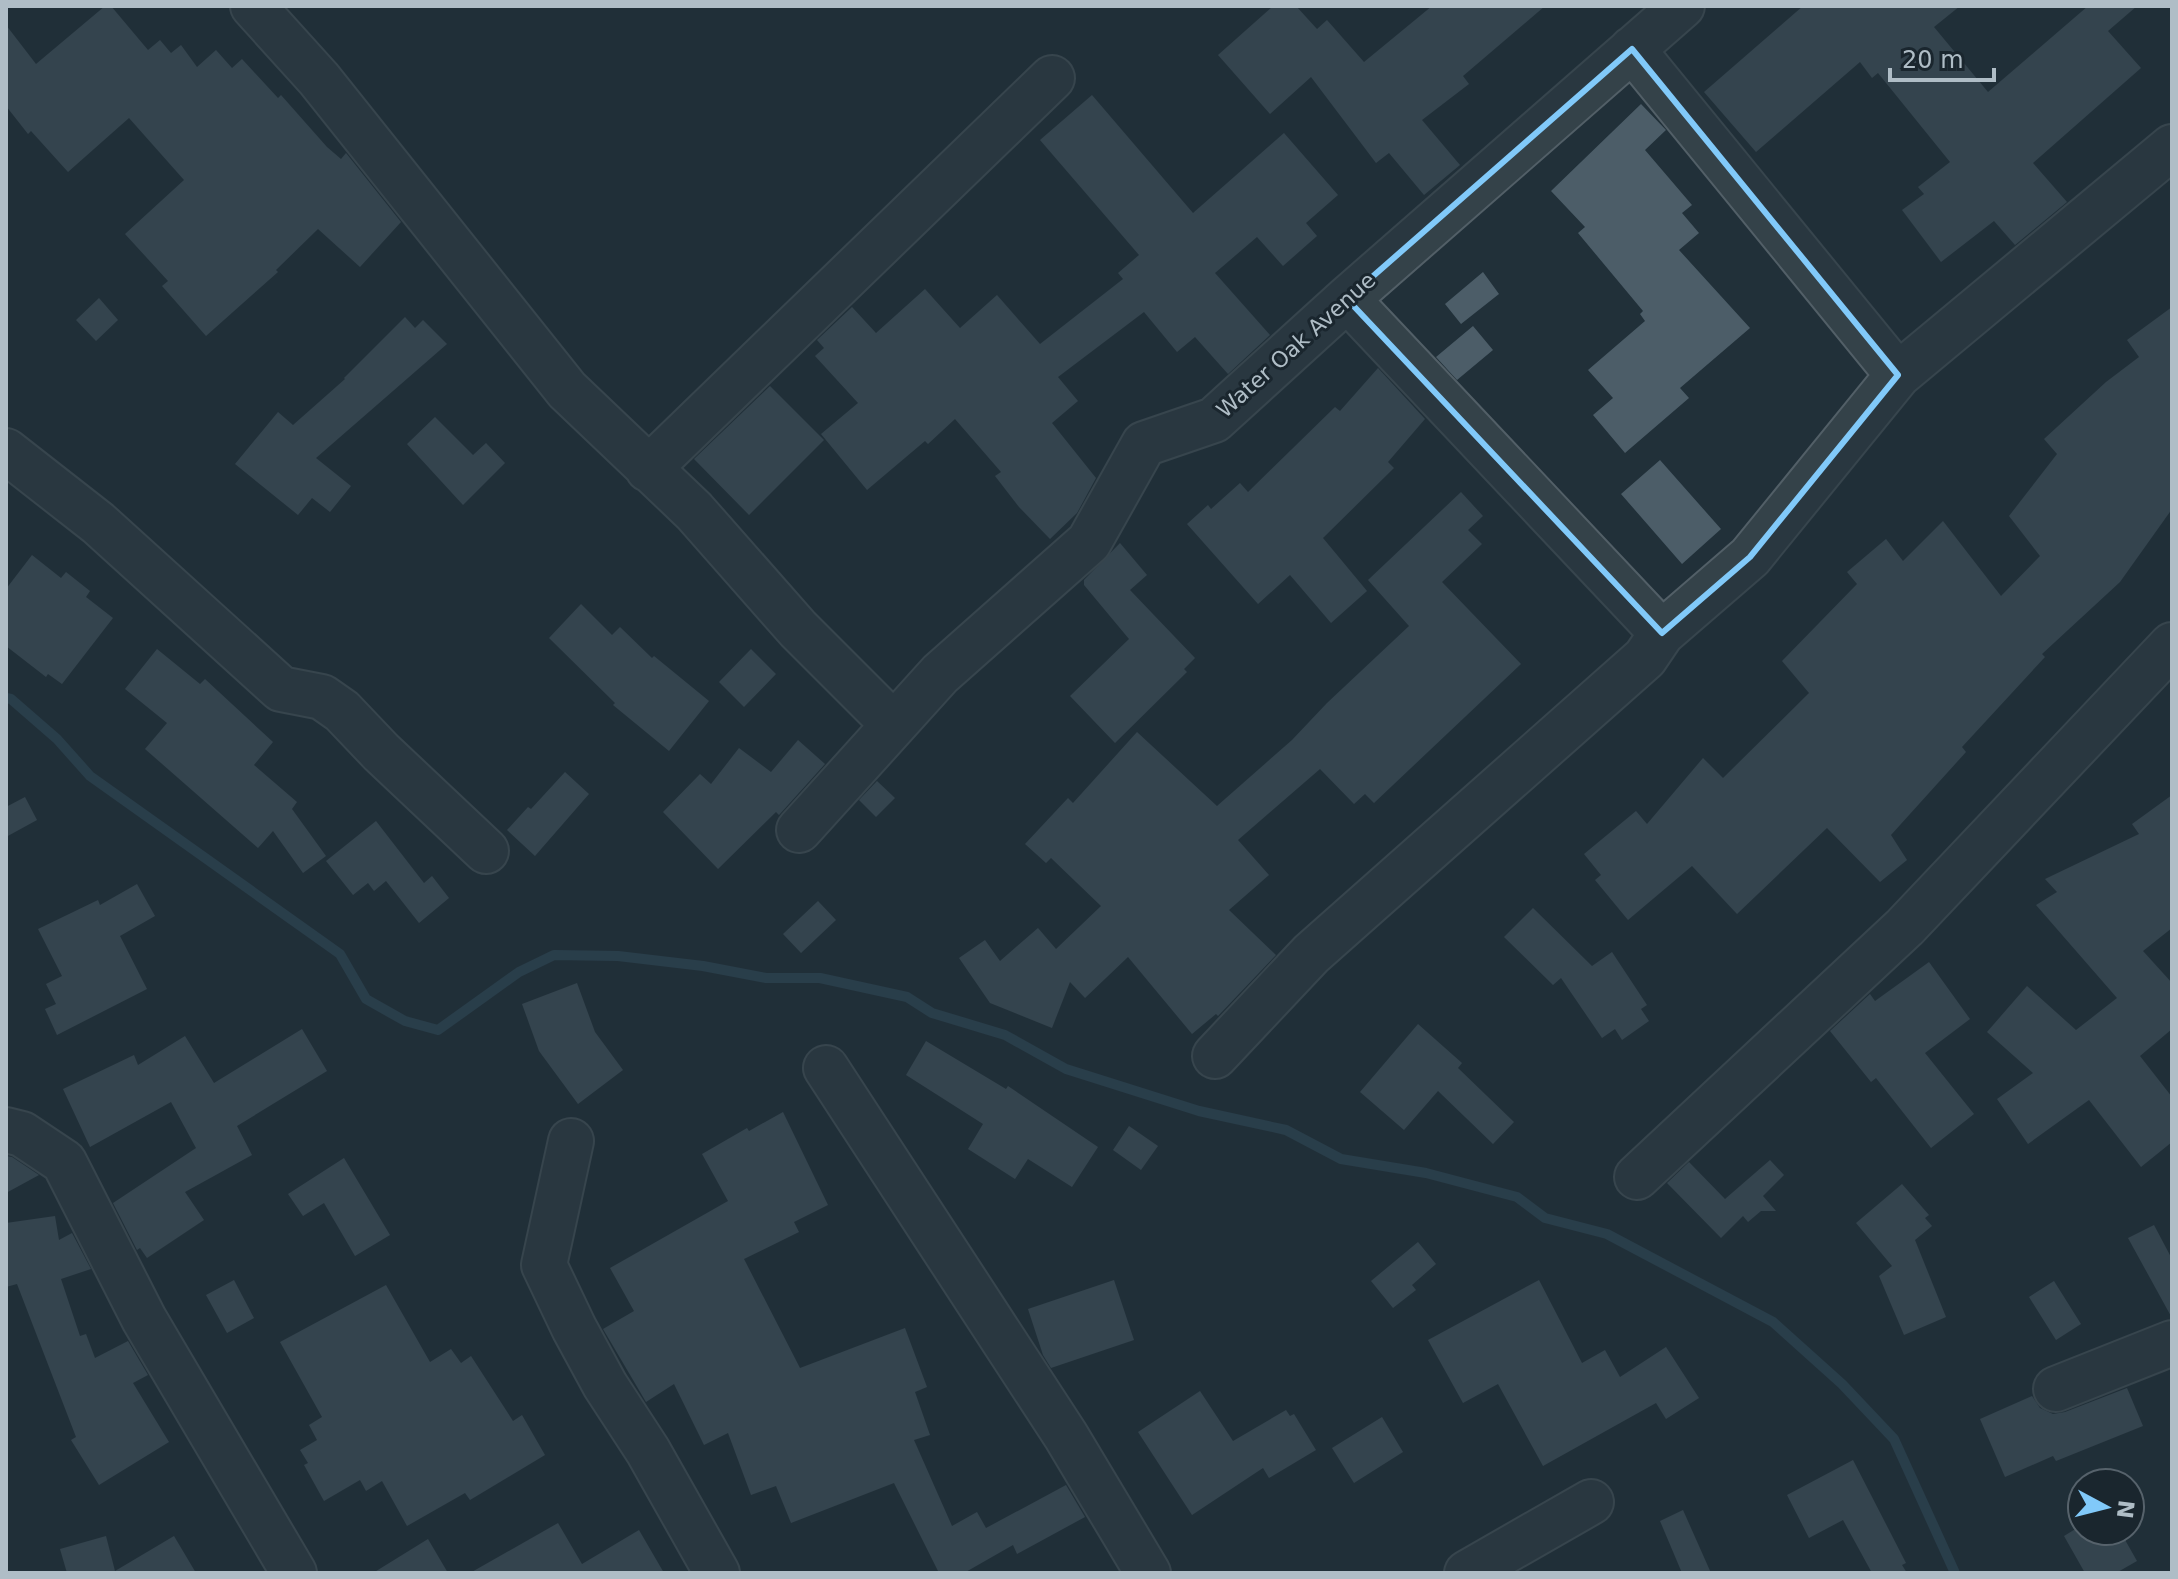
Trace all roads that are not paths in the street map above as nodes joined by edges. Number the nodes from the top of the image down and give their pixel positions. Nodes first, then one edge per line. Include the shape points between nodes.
1 (253, 6) edge
2 (1682, 6) edge
3 (1632, 49) junction
4 (1052, 78) dead end
5 (2172, 147) edge
6 (1347, 299) junction
7 (1898, 375) junction
8 (6, 451) edge
9 (648, 469) junction
10 (1662, 633) junction
11 (2172, 645) edge
12 (894, 725) junction
13 (799, 830) dead end
14 (486, 851) dead end
15 (1215, 1056) dead end
16 (826, 1068) dead end
17 (6, 1130) edge
18 (571, 1141) dead end
19 (1637, 1177) dead end
20 (2172, 1343) edge
21 (2056, 1389) dead end
22 (1591, 1502) dead end
23 (294, 1573) edge
24 (717, 1573) edge
25 (1148, 1573) edge
26 (1467, 1573) edge

1 - 9 street via 319,79 567,390
2 - 3 street, Water Oak Avenue
3 - 6 street, Water Oak Avenue
3 - 7 street
4 - 9 street
5 - 7 street
6 - 10 street
6 - 12 street, Water Oak Avenue via 1214,420 1144,444 1089,542 940,674
7 - 10 street via 1750,557
8 - 14 street via 98,523 281,689 322,697 342,711
9 - 12 street via 694,511 798,629
10 - 15 street via 1645,658 1311,954
11 - 19 street via 1905,927
12 - 13 street, Water Oak Avenue
16 - 25 street via 1066,1436
17 - 23 street via 22,1134 64,1162 144,1319
18 - 24 street via 544,1265 605,1385
20 - 21 street
22 - 26 street

